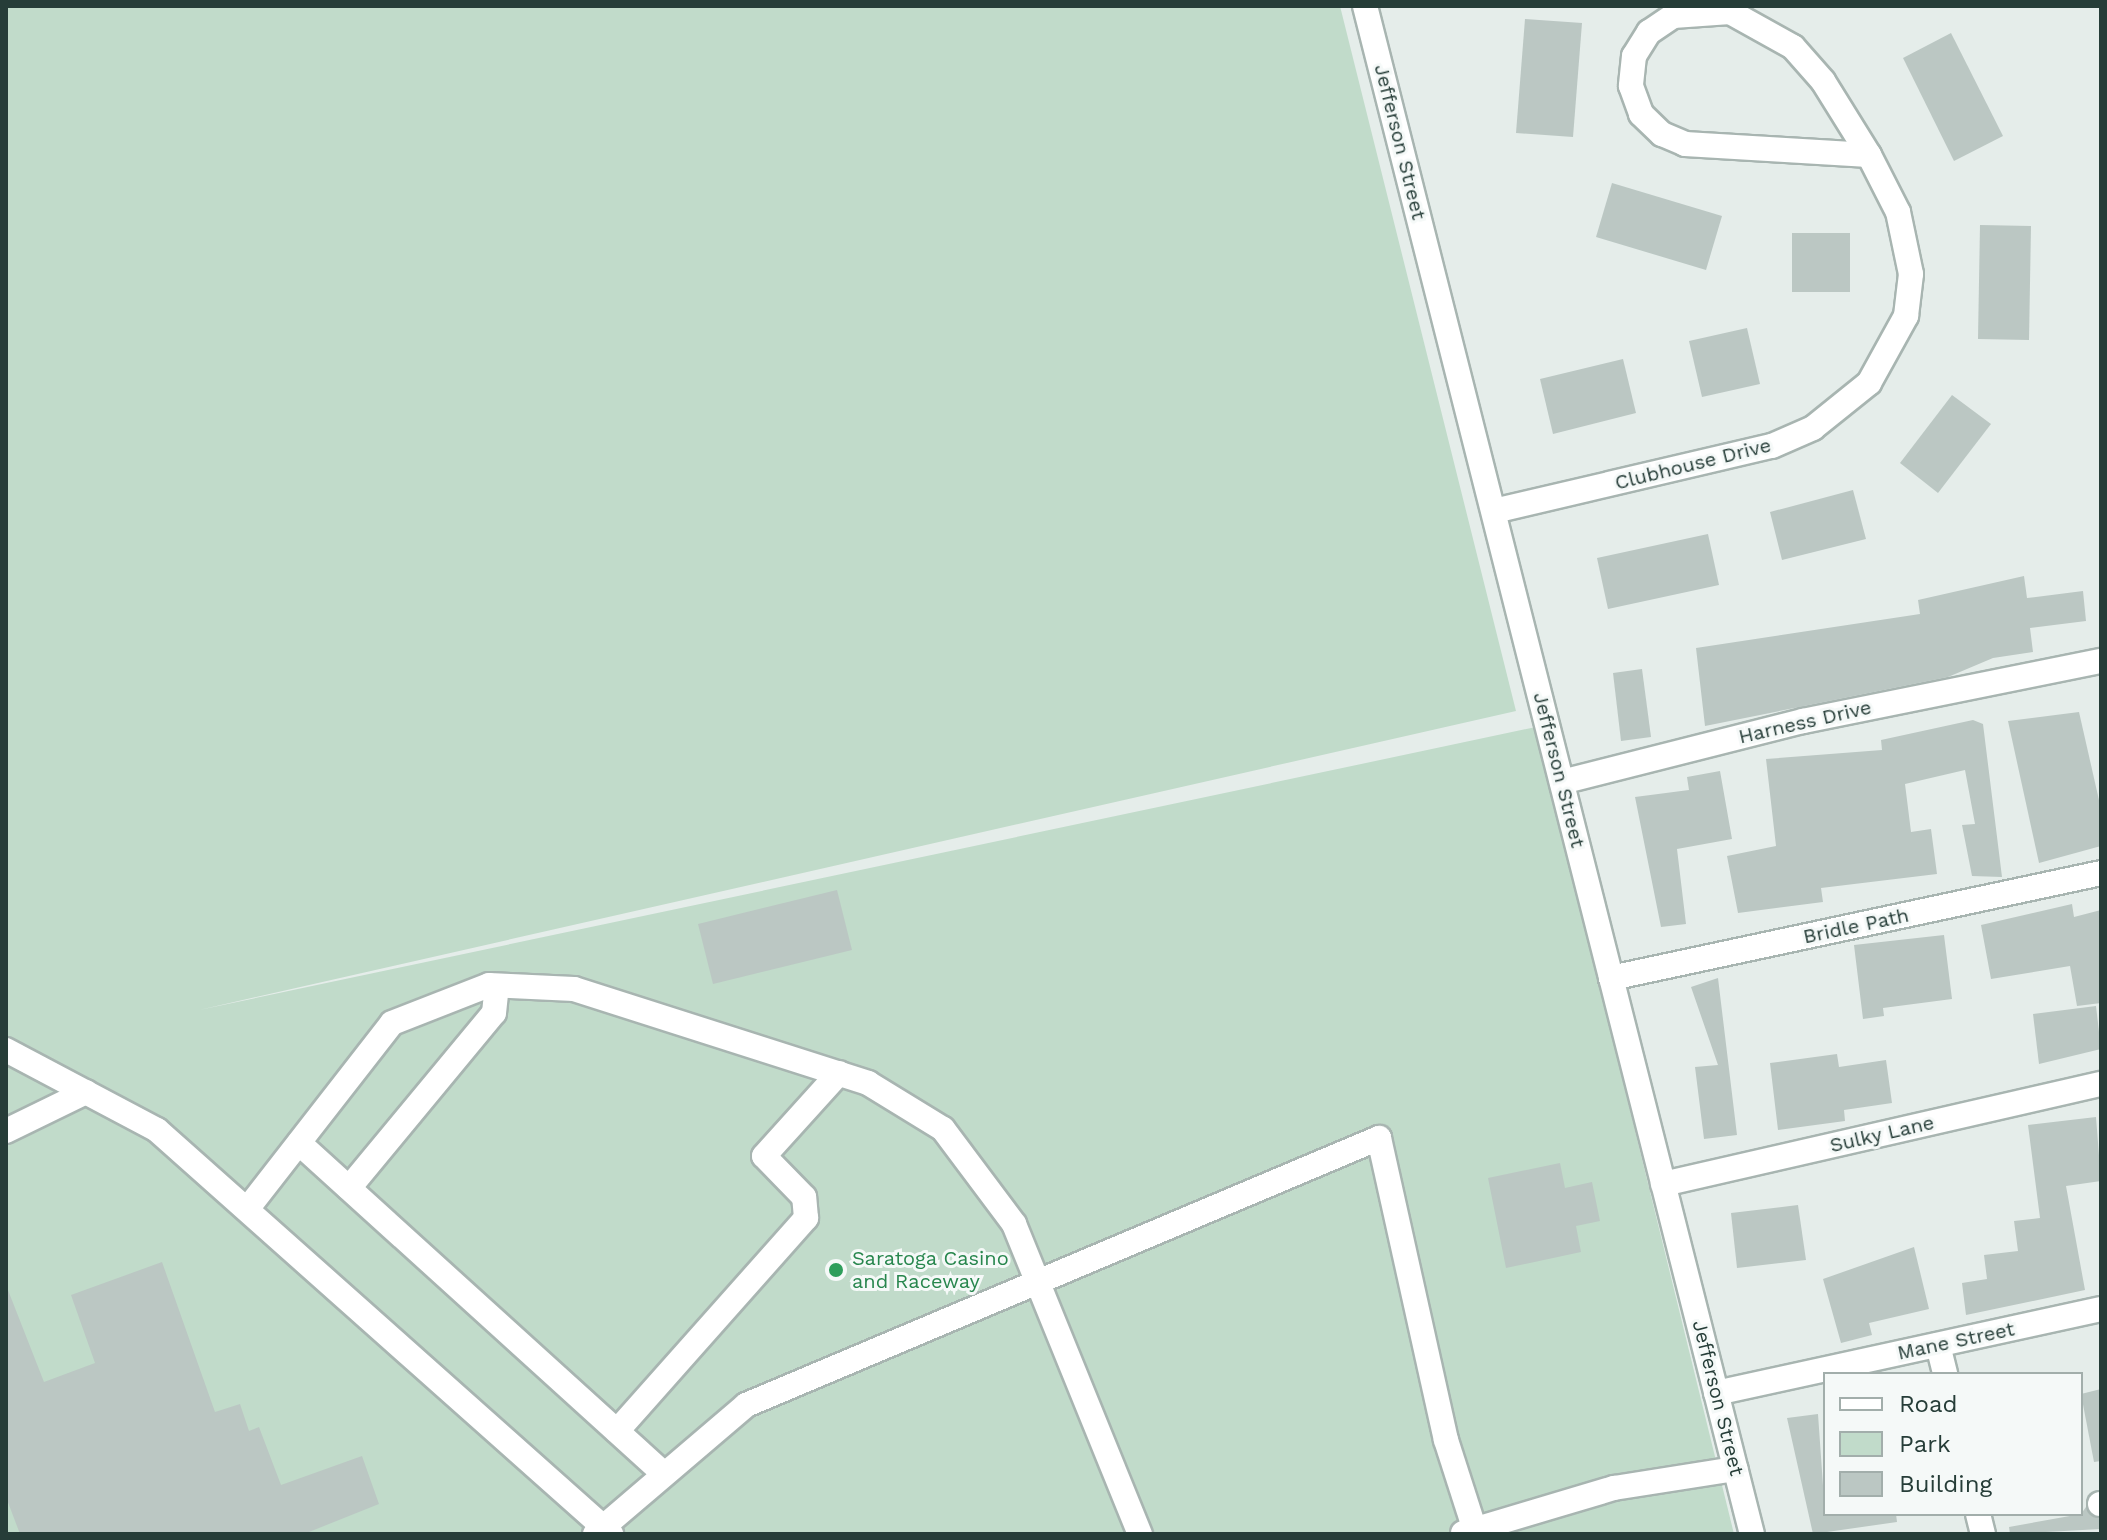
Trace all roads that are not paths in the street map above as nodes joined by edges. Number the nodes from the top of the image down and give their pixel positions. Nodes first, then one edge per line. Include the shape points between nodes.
1 (1365, 6) edge
2 (1869, 155) junction
3 (1494, 511) junction
4 (2101, 661) edge
5 (1562, 782) junction
6 (2101, 873) edge
7 (1611, 978) junction
8 (497, 986) junction
9 (6, 1050) edge
10 (839, 1073) junction
11 (2101, 1084) edge
12 (86, 1092) junction
13 (6, 1131) edge
14 (299, 1143) junction
15 (1663, 1184) junction
16 (349, 1188) junction
17 (248, 1208) junction
18 (1038, 1280) junction
19 (2101, 1309) edge
20 (1938, 1345) junction
21 (1945, 1372) edge
22 (1716, 1393) junction
23 (617, 1431) junction
24 (1736, 1469) junction
25 (662, 1472) junction
26 (1468, 1530) edge
27 (602, 1531) edge
28 (1140, 1534) edge
29 (1752, 1534) edge

1 - 3 street, Jefferson Street
2 - 2 street, Clubhouse Drive via 1793,47 1730,12 1673,16 1649,32 1634,56 1631,86 1641,114 1685,144
2 - 3 street, Clubhouse Drive via 1898,212 1911,274 1906,316 1869,383 1813,428 1772,446
3 - 5 street, Jefferson Street
4 - 5 street, Harness Drive
5 - 7 street, Jefferson Street
6 - 7 street, Bridle Path
7 - 15 street, Jefferson Street
8 - 10 street via 574,989
8 - 14 street via 392,1023
8 - 16 street via 494,1013
9 - 12 street
10 - 18 street via 943,1129 1014,1224
10 - 23 street via 764,1156 804,1197 806,1218
11 - 15 street, Sulky Lane
12 - 13 street
12 - 17 street via 157,1130
14 - 16 street
14 - 17 street
15 - 22 street, Jefferson Street
16 - 23 street
17 - 27 street
18 - 25 street via 746,1405
18 - 26 street via 1379,1138
18 - 28 street
19 - 20 street, Mane Street
20 - 21 street
20 - 22 street, Mane Street
22 - 24 street, Jefferson Street
23 - 25 street
24 - 26 street via 1614,1488
24 - 29 street, Jefferson Street
25 - 27 street

